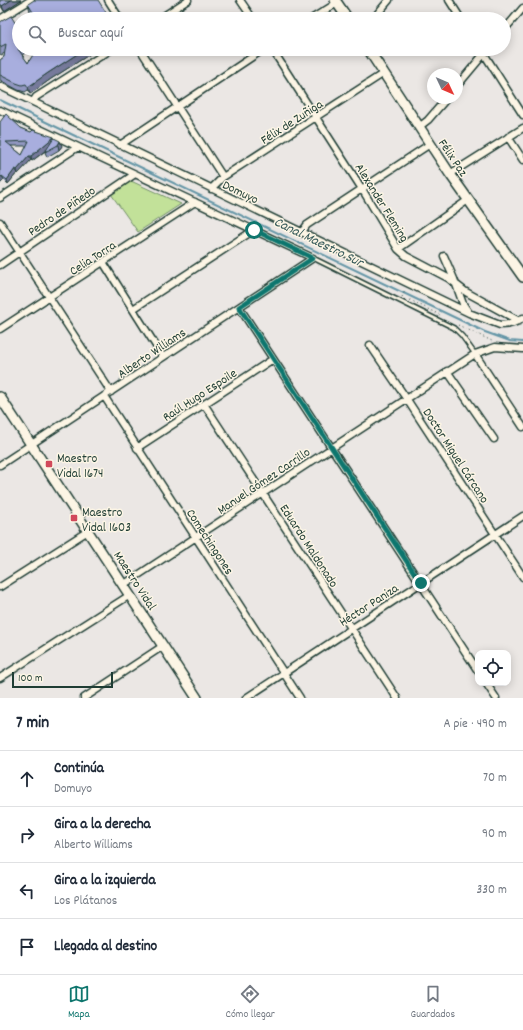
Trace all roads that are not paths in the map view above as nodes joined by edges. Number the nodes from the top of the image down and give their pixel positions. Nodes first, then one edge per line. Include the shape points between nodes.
1 (31, 0) edge
2 (108, 0) edge
3 (188, 0) edge
4 (240, 0) edge
5 (389, 0) edge
6 (449, 0) edge
7 (336, 1) edge
8 (523, 8) edge
9 (12, 12) edge
10 (12, 12) edge
11 (116, 12) edge
12 (170, 12) edge
13 (248, 12) edge
14 (321, 12) edge
15 (343, 12) edge
16 (379, 12) edge
17 (457, 12) edge
18 (0, 20) edge
19 (511, 22) edge
20 (101, 56) edge
21 (144, 56) edge
22 (253, 56) edge
23 (277, 56) edge
24 (372, 56) edge
25 (480, 56) edge
26 (487, 56) edge
27 (384, 74) junction
28 (463, 78) edge
29 (0, 86) edge
30 (33, 102) junction
31 (442, 104) edge
32 (176, 106) junction
33 (0, 110) edge
34 (523, 116) edge
35 (317, 118) junction
36 (419, 127) junction
37 (523, 128) edge
38 (508, 137) junction
39 (430, 144) junction
40 (120, 145) junction
41 (78, 148) junction
42 (523, 160) edge
43 (135, 174) junction
44 (450, 174) junction
45 (223, 177) junction
46 (211, 189) junction
47 (362, 189) junction
48 (0, 198) edge
49 (468, 200) junction
50 (195, 202) junction
51 (0, 222) edge
52 (254, 230) junction
53 (301, 233) junction
54 (398, 249) junction
55 (20, 252) junction
56 (444, 256) dead end
57 (313, 258) junction
58 (103, 262) junction
59 (0, 265) edge
60 (523, 277) edge
61 (456, 284) junction
62 (49, 297) junction
63 (239, 307) junction
64 (133, 309) junction
65 (469, 314) junction
66 (521, 320) edge
67 (0, 329) edge
68 (370, 345) dead end
69 (523, 349) edge
70 (475, 354) junction
71 (163, 357) junction
72 (273, 359) junction
73 (447, 370) junction
74 (111, 392) junction
75 (104, 396) junction
76 (0, 397) edge
77 (406, 398) junction
78 (204, 404) junction
79 (523, 427) edge
80 (494, 440) dead end
81 (32, 444) junction
82 (332, 447) junction
83 (137, 448) junction
84 (0, 465) edge
85 (262, 493) junction
86 (523, 516) edge
87 (88, 531) junction
88 (496, 534) junction
89 (196, 537) junction
90 (523, 577) edge
91 (421, 583) junction
92 (123, 585) junction
93 (0, 588) edge
94 (130, 595) junction
95 (351, 628) junction
96 (163, 646) junction
97 (475, 665) edge
98 (284, 673) junction
99 (0, 678) edge
100 (488, 686) edge
101 (194, 697) edge
102 (84, 698) edge
103 (246, 698) edge
104 (300, 698) edge
105 (397, 698) edge
106 (496, 698) edge

1 - 9 street
2 - 11 street
3 - 12 street
4 - 13 street
5 - 16 street
6 - 17 street
7 - 14 street
7 - 15 main road
8 - 19 street
10 - 18 street
20 - 30 street
21 - 32 street
22 - 32 street
23 - 35 street, Alexander Fleming
24 - 27 main road, Félix Paz
25 - 28 street
26 - 34 street
27 - 35 street, Félix de Zuñiga
27 - 36 main road, Félix Paz
29 - 30 street, Domuyo
30 - 40 street, Domuyo
31 - 36 street
32 - 40 street
32 - 45 street
33 - 41 street
35 - 45 street, Félix de Zuñiga
35 - 47 street, Alexander Fleming
36 - 39 main road, Félix Paz
37 - 38 street
38 - 42 street
38 - 44 street
39 - 44 main road, Félix Paz
39 - 47 street
40 - 46 street, Domuyo
41 - 43 street
41 - 48 street
43 - 50 street
43 - 55 street, Pedro de Piñedo
44 - 49 main road, Félix Paz
45 - 46 street, Félix de Zuñiga
46 - 53 street, Domuyo
47 - 53 street via 307,225
47 - 54 street, Alexander Fleming
49 - 54 street
49 - 60 main road, Félix Paz
50 - 52 street
50 - 58 street, Celia Torra
51 - 55 street
52 - 57 street
52 - 64 street
53 - 65 street, Domuyo
54 - 61 street, Alexander Fleming
55 - 59 street, Pedro de Piñedo
55 - 62 street
56 - 61 street
57 - 63 street, Alberto Williams
57 - 70 lane via 454,328
58 - 62 street, Celia Torra
58 - 64 street
61 - 65 street
61 - 66 street, Alexander Fleming via 466,292
62 - 67 street, Celia Torra
62 - 74 street
63 - 71 street, Alberto Williams
63 - 72 street
64 - 71 street
65 - 66 street, Domuyo via 496,324 505,325
68 - 77 street, Doctor Miguel Cárcano
69 - 70 street, Manuel Gómez Carrillo via 495,347
70 - 73 street, Manuel Gómez Carrillo
70 - 79 street
71 - 74 street, Alberto Williams
72 - 78 street, Raúl Hugo Espoile
72 - 82 street
73 - 77 street, Manuel Gómez Carrillo
73 - 80 street
74 - 75 street, Alberto Williams
75 - 81 street, Alberto Williams
75 - 83 street, Comechingones
76 - 81 main road, Maestro Vidal
77 - 82 street, Manuel Gómez Carrillo
77 - 88 street, Doctor Miguel Cárcano
78 - 83 street, Raúl Hugo Espoile
78 - 85 street, Eduardo Maldonado
81 - 84 street, Alberto Williams
81 - 87 main road, Maestro Vidal
82 - 85 street, Manuel Gómez Carrillo
82 - 91 street
83 - 89 street, Comechingones
85 - 89 street, Manuel Gómez Carrillo
85 - 95 street, Eduardo Maldonado
86 - 88 street, Héctor Paniza
87 - 92 main road, Maestro Vidal
87 - 93 street
88 - 90 street, Doctor Miguel Cárcano
88 - 91 street, Héctor Paniza
89 - 92 street, Manuel Gómez Carrillo
89 - 98 street, Comechingones
91 - 95 street, Héctor Paniza
91 - 97 street
92 - 94 main road, Maestro Vidal
94 - 96 main road, Maestro Vidal
94 - 99 street
95 - 98 street, Héctor Paniza
95 - 105 street, Eduardo Maldonado
96 - 101 main road, Maestro Vidal
96 - 102 street
98 - 103 street, Héctor Paniza
98 - 104 street, Comechingones
100 - 106 street

